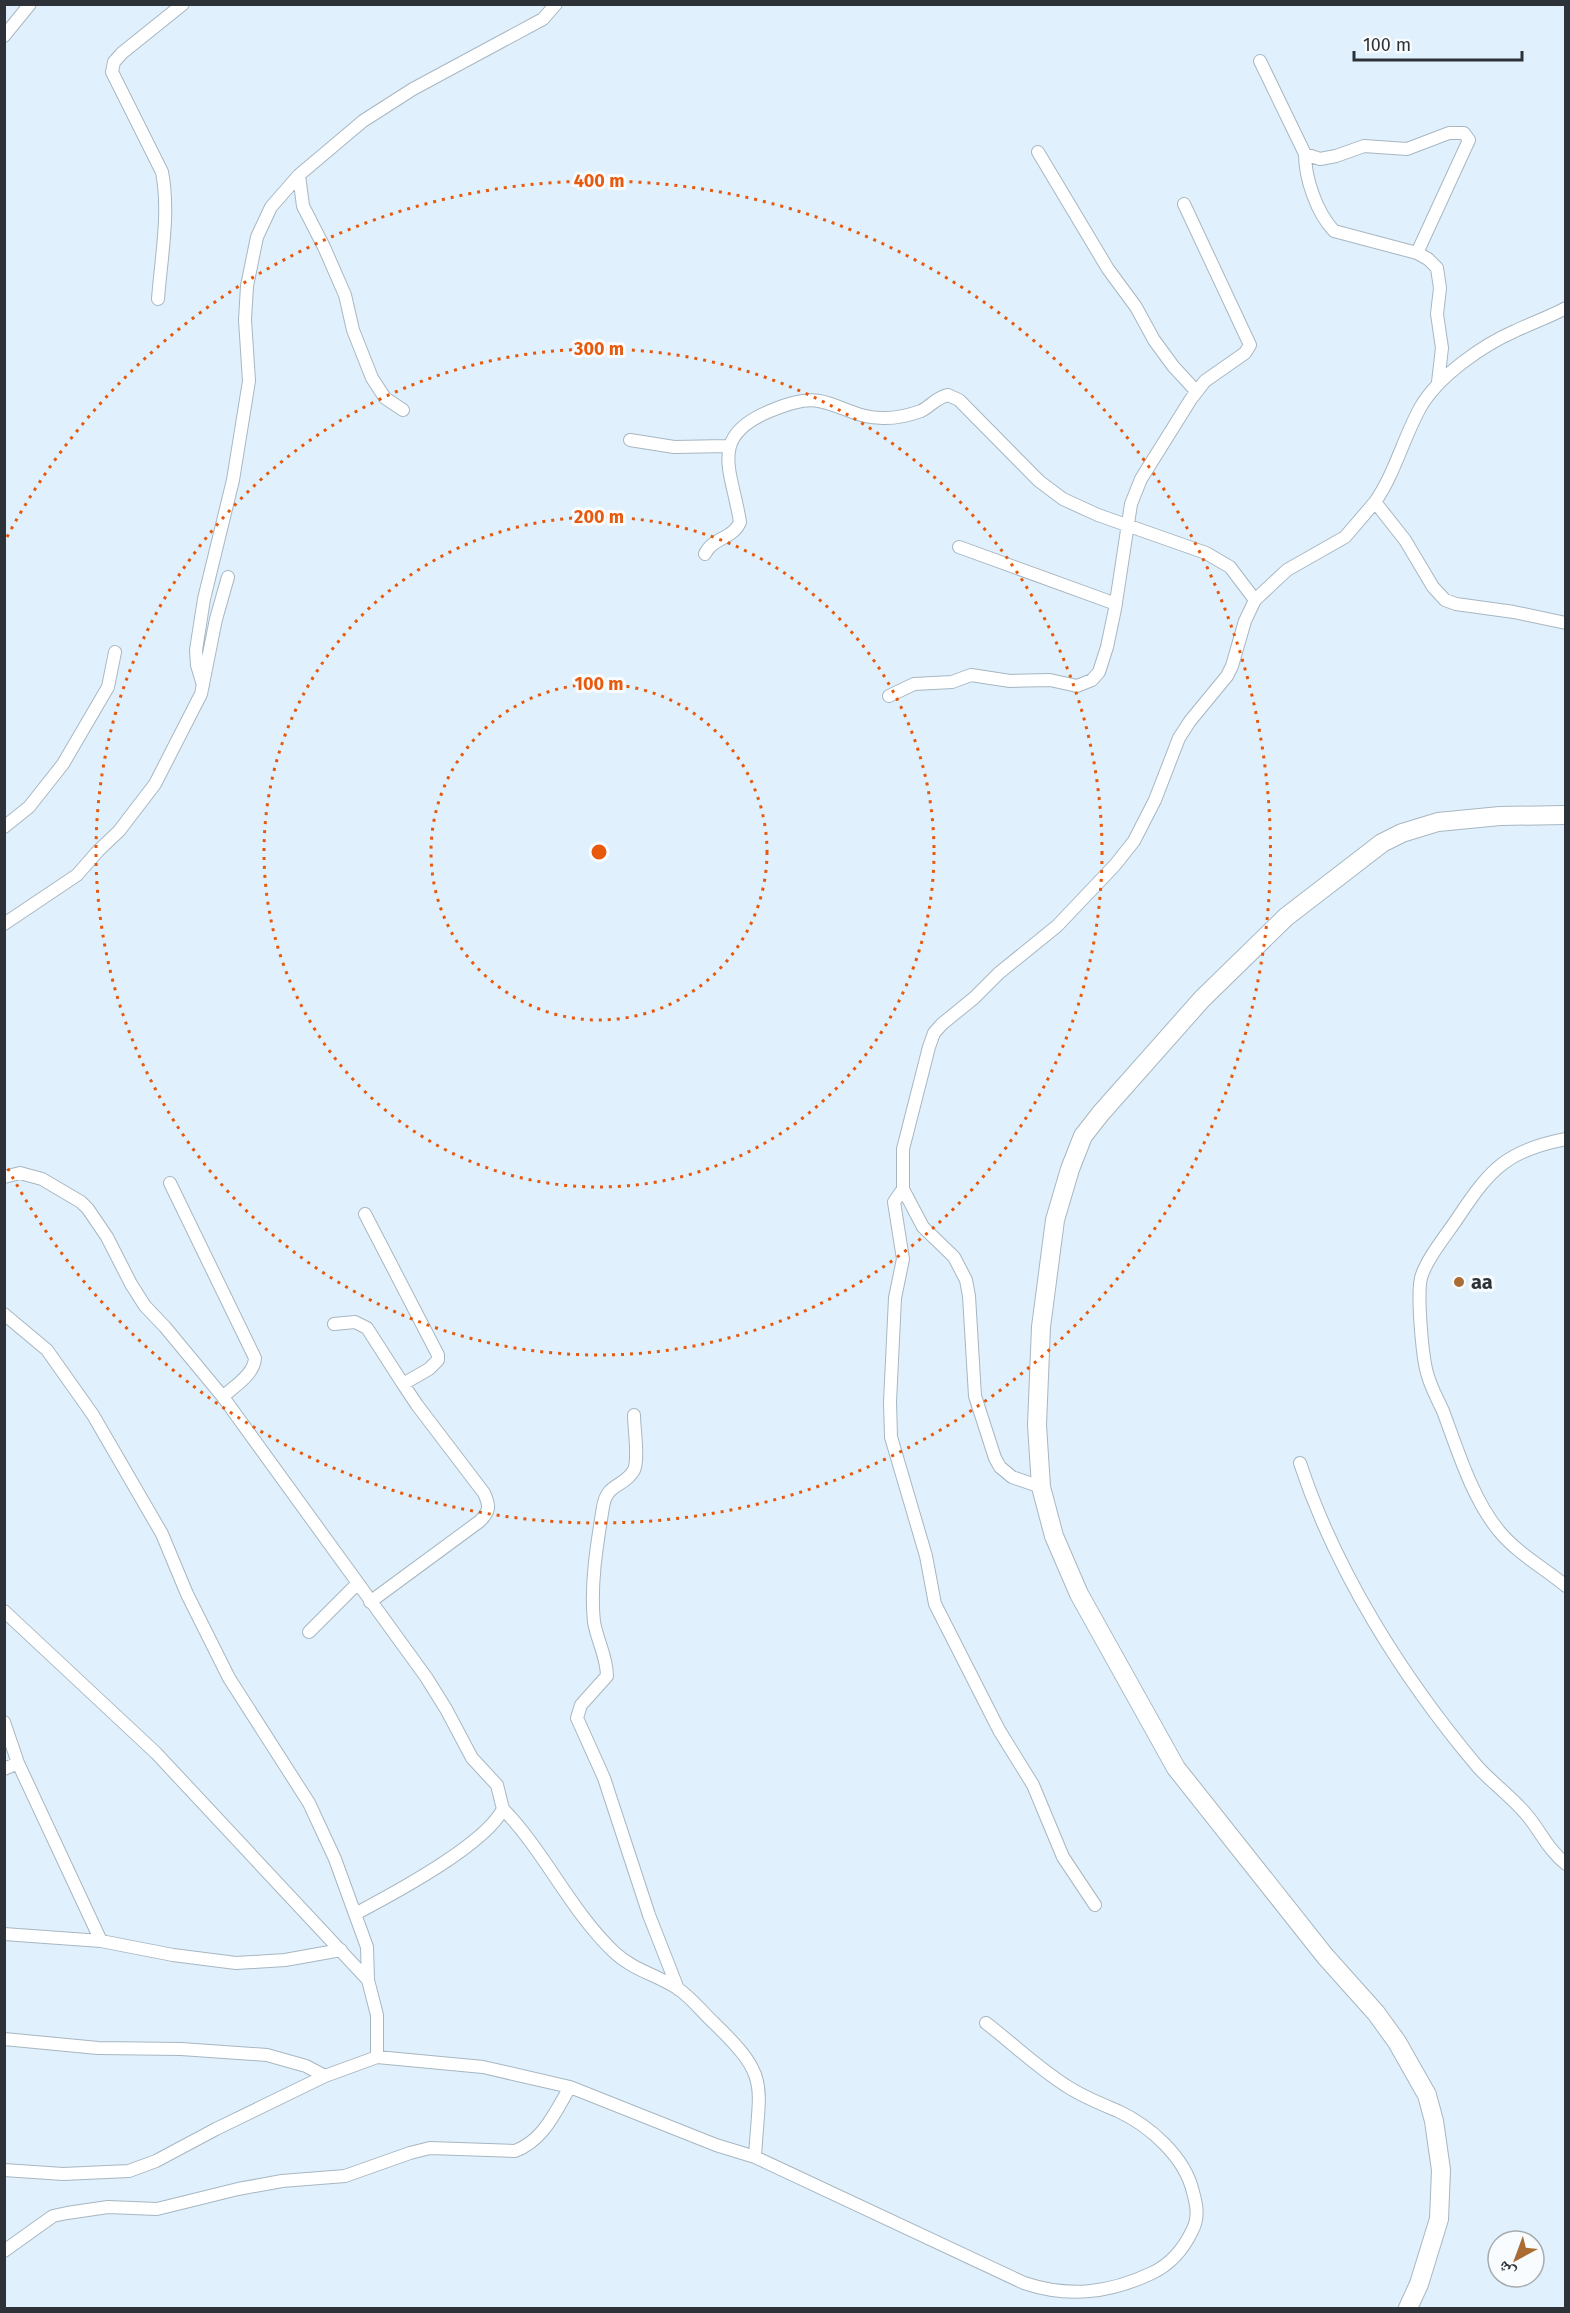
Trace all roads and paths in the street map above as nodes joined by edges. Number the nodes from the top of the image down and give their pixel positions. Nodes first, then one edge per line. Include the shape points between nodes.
1 (30, 4) edge
2 (183, 4) edge
3 (556, 4) edge
4 (4, 36) edge
5 (1260, 61) dead end
6 (1038, 152) dead end
7 (1305, 154) junction
8 (299, 174) junction
9 (1184, 204) dead end
10 (1417, 253) junction
11 (158, 299) dead end
12 (1566, 308) edge
13 (1438, 382) junction
14 (1196, 391) junction
15 (402, 410) dead end
16 (630, 440) dead end
17 (728, 446) junction
18 (1375, 502) junction
19 (1128, 525) junction
20 (959, 547) dead end
21 (705, 554) dead end
22 (228, 577) dead end
23 (1255, 600) junction
24 (1116, 604) junction
25 (1566, 623) edge
26 (115, 652) dead end
27 (203, 685) junction
28 (889, 696) dead end
29 (1566, 815) edge
30 (4, 827) edge
31 (4, 924) edge
32 (1566, 1139) edge
33 (4, 1177) edge
34 (170, 1183) dead end
35 (903, 1189) junction
36 (364, 1214) dead end
37 (4, 1314) edge
38 (334, 1324) dead end
39 (403, 1384) junction
40 (223, 1397) junction
41 (634, 1415) dead end
42 (1300, 1463) dead end
43 (1041, 1488) junction
44 (357, 1584) junction
45 (1566, 1586) edge
46 (370, 1602) junction
47 (4, 1611) edge
48 (309, 1632) dead end
49 (4, 1722) edge
50 (18, 1763) junction
51 (4, 1769) edge
52 (502, 1809) junction
53 (1566, 1864) edge
54 (1095, 1905) dead end
55 (355, 1914) junction
56 (4, 1934) edge
57 (100, 1941) junction
58 (341, 1950) junction
59 (368, 1980) junction
60 (678, 1989) junction
61 (986, 2023) dead end
62 (4, 2039) edge
63 (377, 2057) junction
64 (325, 2076) junction
65 (570, 2087) junction
66 (754, 2157) junction
67 (4, 2170) edge
68 (4, 2251) edge
69 (1408, 2308) edge

1 - 4 street
2 - 11 street via 123,53 114,62 112,72 162,172 165,213
3 - 8 street via 543,19 413,89 363,121
5 - 7 street
6 - 14 street via 1165,356
7 - 10 street via 1312,188 1326,223 1335,231
7 - 10 street via 1320,159 1364,146 1407,149 1449,133 1464,133 1469,140
8 - 15 street via 303,207 342,287 353,330 372,378 385,398
8 - 27 street via 271,207 257,237 247,286 249,381 233,480 204,599 196,650
9 - 14 street via 1250,343 1245,353
10 - 13 street via 1437,268 1442,348
12 - 13 street via 1513,331
13 - 18 street via 1420,408
14 - 19 street via 1141,479
16 - 17 street via 674,447
17 - 19 street via 747,423 800,402 822,402 844,411 884,418 922,410 948,394 1063,499
17 - 21 street via 727,460 740,522 737,530 709,546
18 - 23 street via 1345,537 1287,570
18 - 25 street via 1445,600
19 - 23 street via 1206,553 1230,567
19 - 24 street
20 - 24 street
22 - 27 street
23 - 35 street via 1232,666 1179,738 1134,841 1057,926 934,1034 903,1149
24 - 28 street via 1103,659 1098,672 1086,684 1077,687 1050,680 1010,681 971,675 952,682 914,684
26 - 30 street via 108,687 63,764 29,807
27 - 31 street via 155,784 119,831 77,875
29 - 43 main road via 1438,822 1382,843 1286,918 1202,999 1101,1113 1083,1137 1055,1220 1041,1328 1037,1425
32 - 45 street via 1528,1148 1491,1174 1441,1242 1420,1284 1427,1376 1478,1495 1507,1540
33 - 40 street via 20,1173 42,1179 88,1209 145,1306
34 - 40 street via 255,1358 250,1372
35 - 43 street via 923,1227 954,1257 966,1280 975,1396 995,1458 1012,1477
35 - 54 street via 894,1202 903,1258 896,1292 890,1424 896,1459 933,1596 955,1646 1033,1785 1063,1857
36 - 39 street via 438,1355 429,1369
37 - 55 street via 47,1350 93,1414 162,1534 229,1678 309,1803
38 - 39 street via 355,1322 367,1328
39 - 46 street via 484,1493 489,1507 480,1521
40 - 44 street
41 - 60 street via 636,1463 630,1476 606,1494 597,1558 593,1603 607,1676 578,1709 577,1718 604,1778 645,1905
42 - 53 street via 1316,1511 1403,1670 1477,1766 1526,1814
43 - 69 main road via 1054,1536 1079,1594 1176,1768 1325,1956 1376,2013 1427,2095 1441,2170 1439,2219
44 - 46 street
44 - 48 street
46 - 52 street via 446,1708 472,1758 497,1785
47 - 58 street via 156,1753
49 - 50 street
50 - 51 street
50 - 57 street
52 - 55 street via 489,1828 462,1849
52 - 60 street via 615,1953
55 - 59 street via 367,1947
56 - 57 street
57 - 58 street via 236,1964
58 - 59 street
59 - 63 street via 377,2015
60 - 66 street via 740,2049 754,2070 760,2092
61 - 66 street via 1063,2084 1132,2119 1181,2163 1190,2179 1196,2223 1188,2242 1168,2264 1100,2291 1047,2290
62 - 64 street via 267,2055
63 - 64 street
63 - 65 street via 483,2067
64 - 67 street via 129,2171 63,2174
65 - 66 street
65 - 68 street via 542,2133 515,2151 430,2148 336,2178 282,2181 157,2209 108,2207 67,2213 53,2216

